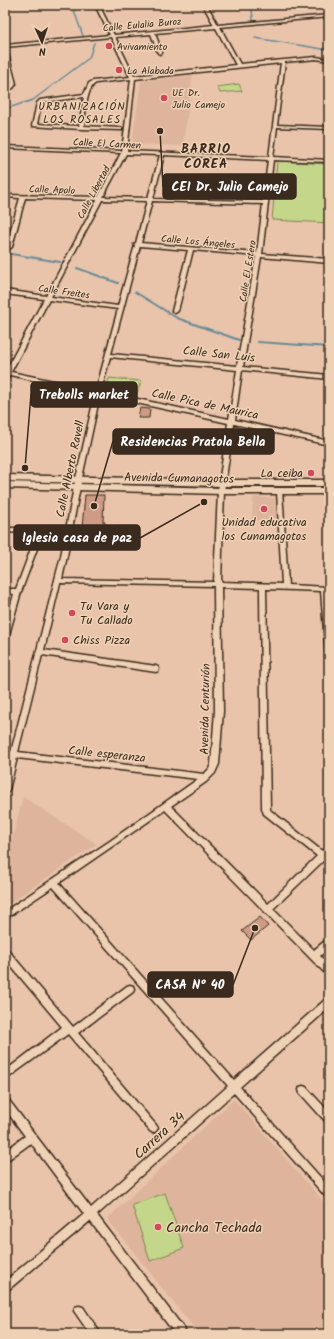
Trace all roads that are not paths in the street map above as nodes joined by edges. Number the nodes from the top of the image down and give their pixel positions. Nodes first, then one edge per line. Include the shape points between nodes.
1 (97, 5) edge
2 (205, 5) edge
3 (328, 17) edge
4 (217, 26) junction
5 (152, 32) junction
6 (112, 36) junction
7 (5, 46) edge
8 (5, 50) edge
9 (160, 53) dead end
10 (329, 60) edge
11 (283, 61) junction
12 (239, 66) junction
13 (133, 78) junction
14 (5, 90) edge
15 (86, 95) junction
16 (275, 126) junction
17 (81, 128) junction
18 (329, 128) edge
19 (120, 129) dead end
20 (5, 148) edge
21 (124, 153) junction
22 (162, 155) junction
23 (271, 158) junction
24 (329, 161) edge
25 (5, 196) edge
26 (23, 197) junction
27 (99, 199) junction
28 (149, 200) junction
29 (266, 203) junction
30 (137, 244) junction
31 (8, 247) dead end
32 (191, 249) junction
33 (259, 255) junction
34 (329, 261) edge
35 (5, 292) edge
36 (47, 298) junction
37 (120, 308) junction
38 (175, 311) dead end
39 (108, 355) junction
40 (240, 367) junction
41 (6, 374) edge
42 (329, 377) edge
43 (98, 392) junction
44 (232, 422) junction
45 (329, 443) edge
46 (5, 478) edge
47 (78, 483) junction
48 (329, 483) edge
49 (5, 485) edge
50 (221, 487) junction
51 (329, 491) edge
52 (280, 492) junction
53 (5, 530) edge
54 (57, 581) junction
55 (218, 584) junction
56 (263, 586) junction
57 (285, 587) junction
58 (327, 589) edge
59 (5, 591) edge
60 (18, 592) junction
61 (5, 638) edge
62 (39, 652) junction
63 (329, 658) edge
64 (156, 669) dead end
65 (5, 754) edge
66 (14, 756) junction
67 (206, 777) junction
68 (5, 790) edge
69 (166, 806) junction
70 (327, 856) edge
71 (54, 882) junction
72 (268, 909) junction
73 (5, 915) edge
74 (329, 943) edge
75 (5, 953) edge
76 (314, 956) junction
77 (329, 970) edge
78 (130, 988) dead end
79 (329, 1002) edge
80 (70, 1030) junction
81 (5, 1076) edge
82 (234, 1087) junction
83 (302, 1090) dead end
84 (5, 1102) edge
85 (329, 1119) edge
86 (153, 1128) dead end
87 (31, 1137) junction
88 (5, 1157) edge
89 (329, 1194) edge
90 (91, 1214) junction
91 (5, 1287) edge
92 (79, 1311) dead end
93 (179, 1333) edge
94 (96, 1334) edge

1 - 6 street
2 - 4 street
3 - 4 street, Calle Eulalia Buroz
4 - 5 street, Calle Eulalia Buroz
4 - 12 street
5 - 6 street, Calle Eulalia Buroz
5 - 9 street
6 - 7 street, Calle Eulalia Buroz
6 - 13 street
8 - 14 street via 14,84
10 - 11 street via 316,58
11 - 12 street
11 - 16 street, Calle El Estero
12 - 13 street
13 - 15 street via 92,83
13 - 21 street, Calle Libertad
15 - 17 street
15 - 17 street via 42,101 39,103 34,125
16 - 18 street
16 - 23 street, Calle El Estero
17 - 19 street
20 - 21 street, Calle El Carmen
21 - 22 street, Calle El Carmen
21 - 27 street, Calle Libertad
22 - 23 street, Calle El Carmen
22 - 28 street, Calle Alberto Ravell
23 - 24 street, Calle El Carmen
23 - 29 street, Calle El Estero
25 - 26 street, Calle Apolo
26 - 27 street, Calle Apolo
26 - 31 street
27 - 28 street, Calle Apolo
27 - 36 street, Calle Libertad
28 - 29 street, Calle Apolo
28 - 30 street, Calle Alberto Ravell
29 - 33 street, Calle El Estero
30 - 32 street, Calle Los Ángeles
30 - 37 street, Calle Alberto Ravell
32 - 33 street, Calle Los Ángeles
32 - 38 street
33 - 34 street, Calle Los Ángeles
33 - 40 street, Calle El Estero
35 - 36 street, Calle Freites
36 - 37 street, Calle Freites
36 - 41 street, Calle Libertad
37 - 39 street, Calle Alberto Ravell
39 - 40 street, Calle San Luis
39 - 43 street, Calle Alberto Ravell
40 - 42 street, Calle San Luis
40 - 44 street, Calle El Estero
41 - 43 street, Calle Pica de Maurica
43 - 44 street, Calle Pica de Maurica
43 - 47 street, Calle Alberto Ravell
44 - 45 street, Calle Pica de Maurica
44 - 50 street, Calle El Estero
46 - 47 street, Avenida Cumanagotos
47 - 49 street, Avenida Cumanagotos
47 - 50 street, Avenida Cumanagotos
47 - 54 street, Calle Alberto Ravell
48 - 50 street, Avenida Cumanagotos
50 - 52 street, Avenida Cumanagotos
50 - 55 street, Avenida Centurión
51 - 52 street, Avenida Cumanagotos
52 - 57 street
53 - 60 street via 32,532 38,538
54 - 55 street
54 - 62 street, Calle Alberto Ravell
55 - 56 street
55 - 67 street, Avenida Centurión via 218,743 215,764
56 - 57 street
56 - 70 street via 266,808 267,812
57 - 58 street
58 - 63 street
59 - 60 street
60 - 61 street
62 - 64 street
62 - 66 street, Calle Alberto Ravell
65 - 66 street, Calle esperanza
66 - 67 street, Calle esperanza
66 - 68 street, Calle Alberto Ravell
67 - 69 street, Avenida Centurión
69 - 71 street, Avenida Centurión
69 - 72 street
70 - 72 street
71 - 73 street, Avenida Centurión
71 - 82 street
72 - 76 street
74 - 76 street
75 - 80 street
76 - 77 street
78 - 80 street
79 - 82 street, Carrera 34
80 - 81 street
80 - 86 street
82 - 89 street
82 - 90 street, Carrera 34
83 - 85 street
84 - 87 street
87 - 88 street
87 - 90 street
90 - 91 street, Carrera 34
90 - 93 street
92 - 94 street

